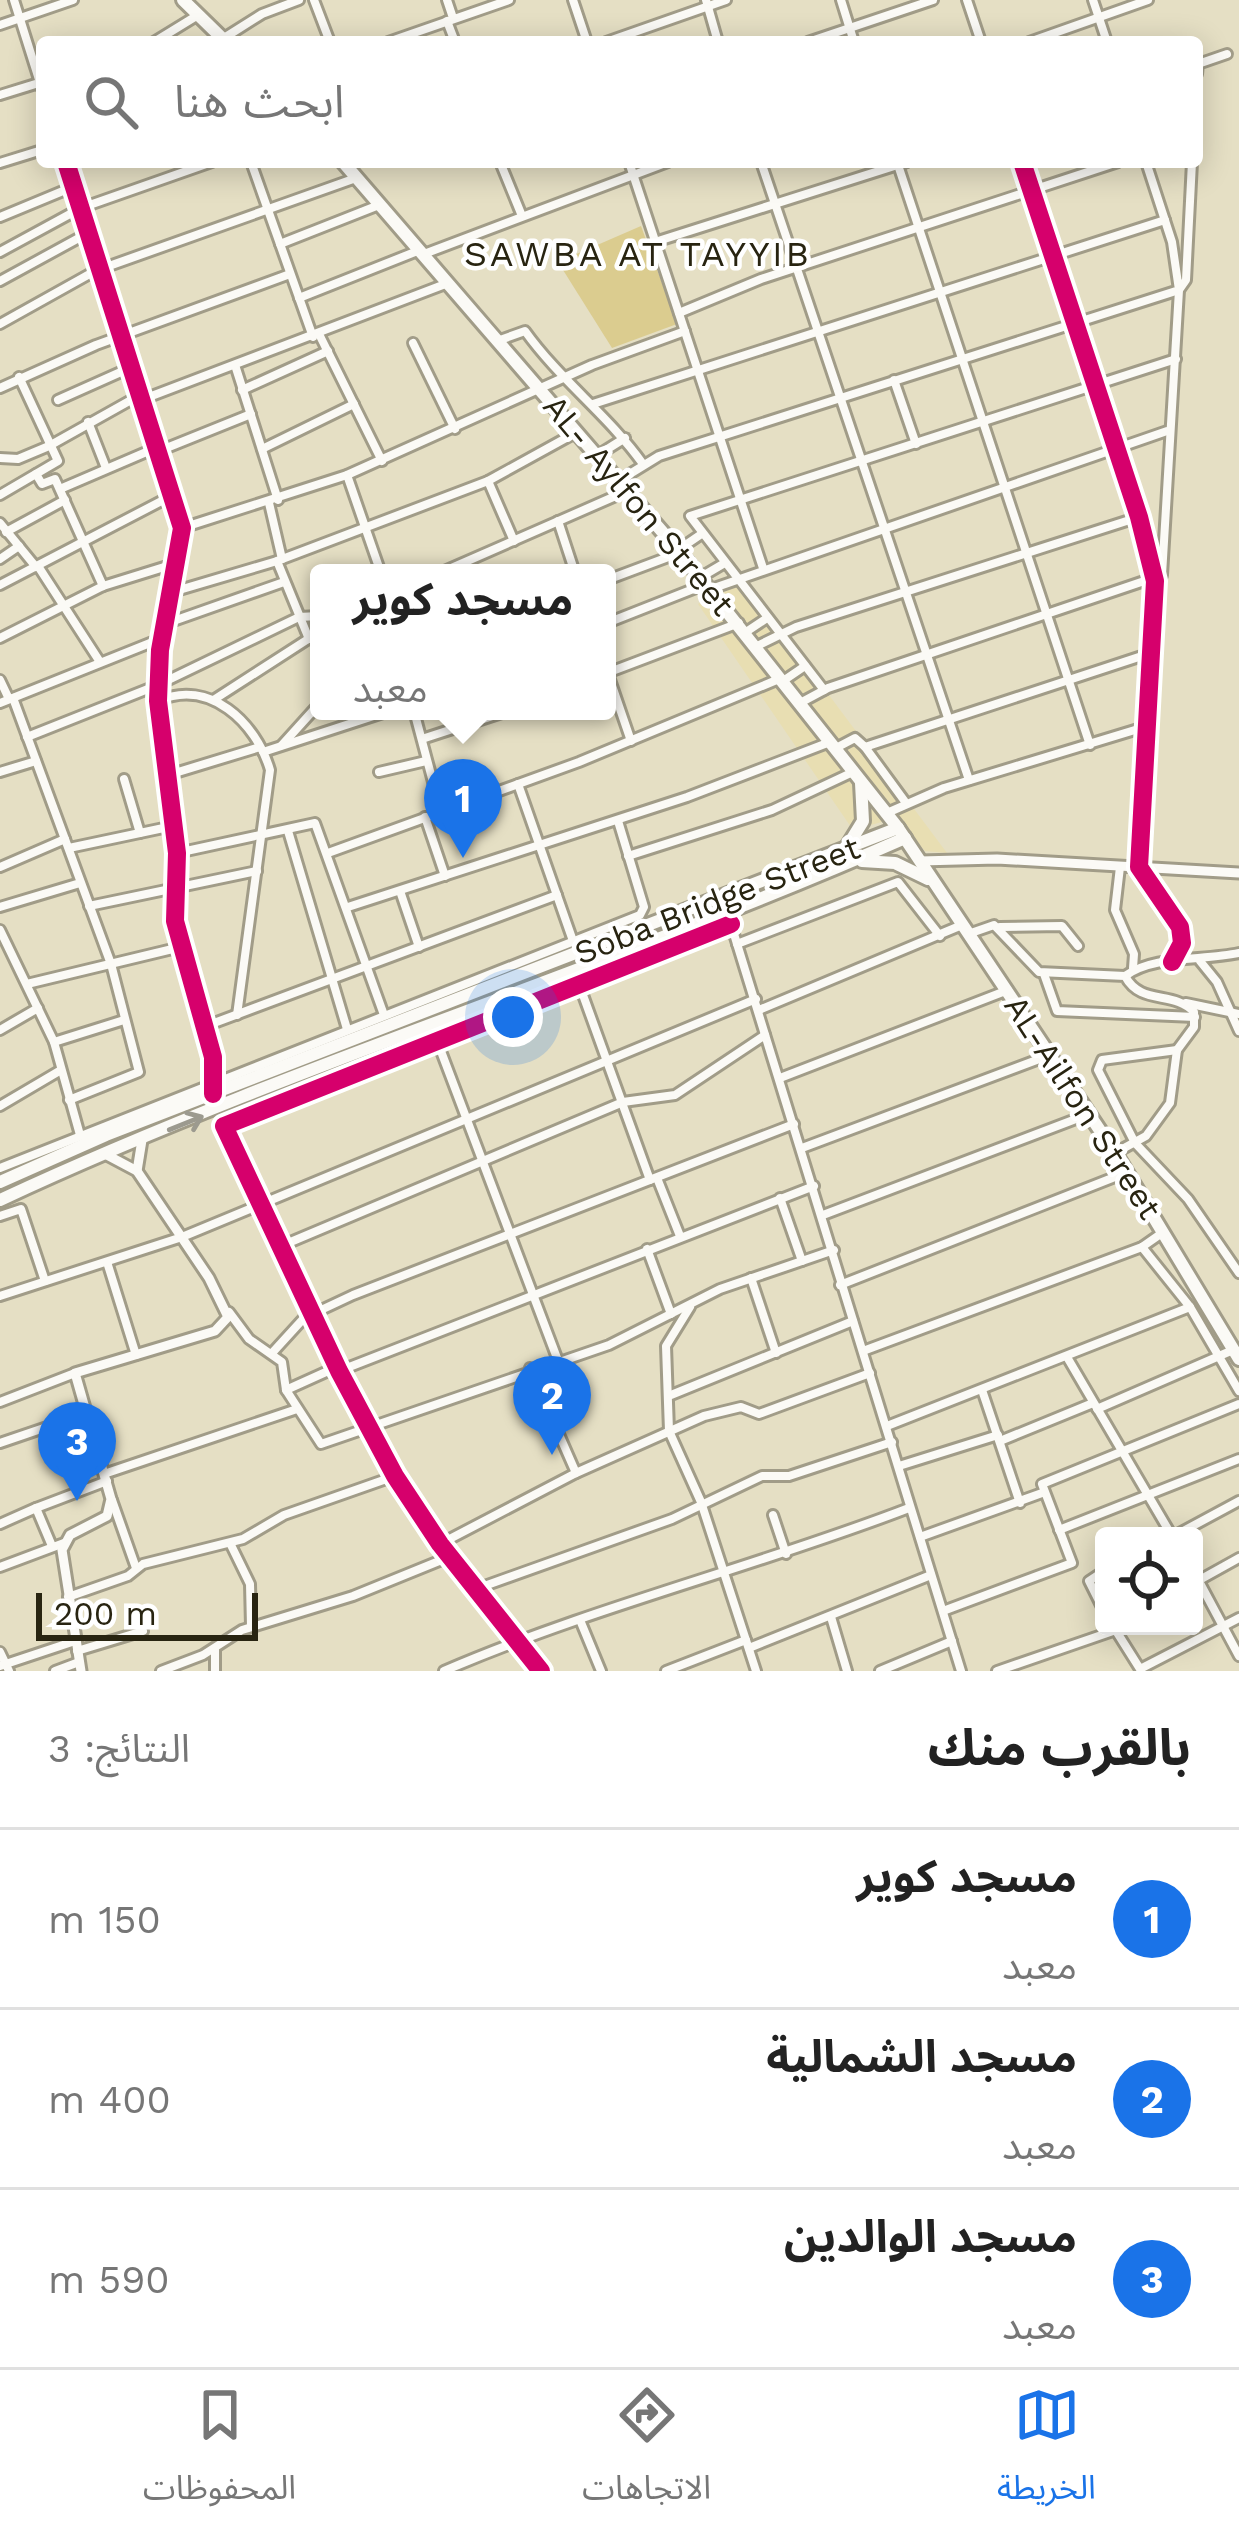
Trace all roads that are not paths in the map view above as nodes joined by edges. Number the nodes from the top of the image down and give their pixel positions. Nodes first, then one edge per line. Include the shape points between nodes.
1 (14, 0) edge
2 (74, 0) edge
3 (183, 0) edge
4 (299, 0) edge
5 (314, 0) edge
6 (447, 0) edge
7 (509, 0) edge
8 (573, 0) edge
9 (726, 0) edge
10 (841, 0) edge
11 (933, 0) edge
12 (967, 0) edge
13 (1093, 0) edge
14 (1148, 0) edge
15 (707, 3) edge
16 (198, 15) junction
17 (1099, 17) junction
18 (20, 18) junction
19 (450, 20) junction
20 (0, 25) edge
21 (849, 27) junction
22 (164, 36) edge
23 (220, 36) edge
24 (232, 36) edge
25 (328, 36) edge
26 (405, 36) edge
27 (454, 36) edge
28 (585, 36) edge
29 (622, 36) edge
30 (716, 36) edge
31 (824, 36) edge
32 (852, 36) edge
33 (979, 36) edge
34 (1046, 36) edge
35 (1106, 36) edge
36 (1227, 55) dead end
37 (1203, 62) edge
38 (36, 68) edge
39 (36, 85) edge
40 (0, 95) edge
41 (36, 152) edge
42 (0, 163) edge
43 (68, 168) edge
44 (195, 168) edge
45 (253, 168) edge
46 (349, 168) edge
47 (502, 168) edge
48 (631, 168) edge
49 (652, 168) edge
50 (763, 168) edge
51 (886, 168) edge
52 (902, 168) edge
53 (1024, 168) edge
54 (1100, 168) edge
55 (1148, 168) edge
56 (1192, 168) edge
57 (634, 175) junction
58 (357, 177) junction
59 (75, 186) junction
60 (1031, 191) junction
61 (777, 203) junction
62 (380, 205) junction
63 (81, 208) junction
64 (269, 212) junction
65 (0, 217) edge
66 (522, 217) junction
67 (1166, 220) junction
68 (919, 227) junction
69 (89, 233) junction
70 (655, 242) junction
71 (280, 244) junction
72 (0, 252) edge
73 (422, 252) junction
74 (1054, 256) junction
75 (798, 266) junction
76 (101, 269) junction
77 (290, 274) junction
78 (0, 281) edge
79 (449, 283) junction
80 (1179, 290) junction
81 (940, 291) junction
82 (299, 298) junction
83 (679, 313) junction
84 (1, 320) edge
85 (1076, 322) junction
86 (685, 331) junction
87 (820, 332) junction
88 (122, 335) junction
89 (316, 336) junction
90 (500, 340) junction
91 (413, 343) dead end
92 (328, 351) junction
93 (962, 358) junction
94 (1176, 359) junction
95 (236, 365) junction
96 (132, 367) junction
97 (698, 370) junction
98 (19, 377) junction
99 (564, 378) junction
100 (894, 380) junction
101 (1094, 385) junction
102 (0, 388) edge
103 (242, 390) junction
104 (542, 390) junction
105 (841, 397) junction
106 (141, 398) junction
107 (58, 400) dead end
108 (354, 404) junction
109 (593, 404) junction
110 (251, 414) junction
111 (983, 421) junction
112 (88, 422) junction
113 (455, 428) junction
114 (1167, 431) junction
115 (579, 432) junction
116 (721, 436) junction
117 (625, 438) junction
118 (916, 444) junction
119 (49, 446) junction
120 (159, 449) junction
121 (262, 449) junction
122 (1117, 449) junction
123 (598, 455) junction
124 (0, 458) edge
125 (382, 460) junction
126 (863, 462) junction
127 (644, 464) junction
128 (106, 468) junction
129 (36, 474) junction
130 (347, 475) junction
131 (488, 481) junction
132 (624, 485) junction
133 (1004, 487) junction
134 (60, 489) junction
135 (173, 495) junction
136 (0, 496) edge
137 (742, 499) junction
138 (64, 500) junction
139 (273, 501) junction
140 (1139, 517) junction
141 (558, 521) junction
142 (885, 527) junction
143 (3, 528) edge
144 (182, 528) junction
145 (365, 528) junction
146 (700, 535) junction
147 (514, 541) junction
148 (82, 542) junction
149 (20, 546) junction
150 (680, 551) junction
151 (1026, 552) junction
152 (0, 560) edge
153 (279, 560) junction
154 (177, 563) junction
155 (378, 564) edge
156 (461, 564) edge
157 (572, 564) edge
158 (724, 564) junction
159 (37, 566) junction
160 (763, 568) junction
161 (616, 576) edge
162 (735, 578) junction
163 (1155, 581) junction
164 (284, 582) junction
165 (706, 583) junction
166 (0, 585) edge
167 (103, 586) junction
168 (907, 592) junction
169 (169, 593) junction
170 (65, 603) junction
171 (1048, 615) junction
172 (310, 616) edge
173 (298, 617) junction
174 (767, 618) junction
175 (616, 619) edge
176 (164, 624) junction
177 (743, 628) junction
178 (779, 634) junction
179 (0, 638) edge
180 (161, 638) junction
181 (308, 639) joint
182 (757, 646) junction
183 (1154, 652) junction
184 (927, 655) junction
185 (100, 662) junction
186 (805, 666) junction
187 (616, 669) edge
188 (1069, 677) junction
189 (782, 679) junction
190 (0, 680) edge
191 (158, 685) junction
192 (824, 690) junction
193 (616, 697) edge
194 (215, 699) junction
195 (7, 700) edge
196 (158, 701) junction
197 (800, 703) junction
198 (310, 714) edge
199 (948, 716) junction
200 (361, 720) edge
201 (417, 720) edge
202 (480, 720) edge
203 (1148, 726) junction
204 (27, 737) junction
205 (424, 738) junction
206 (632, 741) junction
207 (832, 745) junction
208 (1090, 745) junction
209 (281, 746) junction
210 (865, 747) junction
211 (262, 749) junction
212 (36, 761) junction
213 (426, 761) junction
214 (0, 772) edge
215 (379, 772) dead end
216 (165, 776) junction
217 (856, 777) junction
218 (124, 779) dead end
219 (969, 780) junction
220 (518, 784) junction
221 (906, 803) junction
222 (441, 812) junction
223 (886, 814) junction
224 (425, 818) junction
225 (618, 821) junction
226 (173, 826) junction
227 (288, 831) junction
228 (140, 832) junction
229 (901, 833) junction
230 (263, 835) junction
231 (539, 842) junction
232 (67, 843) junction
233 (177, 853) junction
234 (328, 853) junction
235 (628, 856) junction
236 (849, 856) junction
237 (920, 861) junction
238 (0, 867) edge
239 (1120, 867) junction
240 (1138, 867) junction
241 (257, 871) junction
242 (1239, 873) edge
243 (445, 876) junction
244 (933, 881) junction
245 (80, 883) junction
246 (178, 885) junction
247 (400, 891) junction
248 (557, 895) junction
249 (89, 906) junction
250 (0, 907) edge
251 (348, 907) junction
252 (729, 918) junction
253 (662, 927) junction
254 (999, 927) junction
255 (968, 929) junction
256 (0, 930) edge
257 (940, 935) junction
258 (573, 941) junction
259 (737, 944) junction
260 (185, 946) junction
261 (1078, 946) dead end
262 (419, 947) junction
263 (1239, 953) edge
264 (1199, 960) junction
265 (1172, 962) junction
266 (111, 964) junction
267 (366, 967) junction
268 (1128, 973) junction
269 (1044, 974) junction
270 (332, 980) junction
271 (579, 983) junction
272 (27, 984) junction
273 (1008, 989) junction
274 (756, 999) junction
275 (1185, 1003) junction
276 (38, 1008) junction
277 (759, 1010) junction
278 (1234, 1013) edge
279 (237, 1015) junction
280 (384, 1016) junction
281 (1195, 1017) junction
282 (124, 1020) junction
283 (206, 1026) junction
284 (0, 1030) edge
285 (347, 1030) junction
286 (1239, 1031) edge
287 (766, 1034) junction
288 (436, 1038) junction
289 (53, 1042) junction
290 (1177, 1050) junction
291 (1050, 1055) junction
292 (607, 1061) junction
293 (62, 1070) junction
294 (780, 1078) junction
295 (213, 1088) junction
296 (69, 1100) junction
297 (622, 1102) junction
298 (0, 1106) edge
299 (1089, 1114) junction
300 (466, 1119) junction
301 (794, 1124) junction
302 (80, 1135) junction
303 (142, 1140) junction
304 (1135, 1143) junction
305 (802, 1148) junction
306 (105, 1154) junction
307 (1115, 1154) junction
308 (481, 1160) junction
309 (0, 1168) edge
310 (137, 1172) junction
311 (1127, 1172) junction
312 (654, 1179) junction
313 (0, 1182) edge
314 (814, 1186) junction
315 (780, 1198) junction
316 (0, 1200) edge
317 (260, 1205) junction
318 (823, 1215) junction
319 (0, 1216) edge
320 (1163, 1232) junction
321 (508, 1234) junction
322 (680, 1236) junction
323 (182, 1237) junction
324 (281, 1246) junction
325 (1142, 1247) junction
326 (646, 1249) junction
327 (834, 1250) junction
328 (802, 1261) junction
329 (107, 1262) junction
330 (1239, 1273) edge
331 (752, 1278) junction
332 (46, 1281) junction
333 (840, 1285) junction
334 (532, 1294) junction
335 (0, 1296) edge
336 (691, 1306) junction
337 (1190, 1307) junction
338 (228, 1310) junction
339 (312, 1314) junction
340 (671, 1314) junction
341 (854, 1321) junction
342 (863, 1351) junction
343 (273, 1352) junction
344 (776, 1353) junction
345 (1236, 1354) edge
346 (136, 1356) junction
347 (1218, 1356) junction
348 (1067, 1357) junction
349 (557, 1358) junction
350 (530, 1367) junction
351 (338, 1369) junction
352 (75, 1373) junction
353 (870, 1373) junction
354 (286, 1390) junction
355 (982, 1390) junction
356 (1239, 1391) edge
357 (671, 1395) junction
358 (0, 1402) edge
359 (1239, 1404) edge
360 (1095, 1406) junction
361 (297, 1409) junction
362 (86, 1414) junction
363 (887, 1426) junction
364 (368, 1428) junction
365 (669, 1431) junction
366 (999, 1438) junction
367 (892, 1442) junction
368 (0, 1443) edge
369 (1123, 1450) junction
370 (1239, 1459) edge
371 (899, 1466) junction
372 (576, 1473) junction
373 (395, 1476) junction
374 (106, 1478) junction
375 (1042, 1493) junction
376 (1148, 1497) junction
377 (111, 1499) junction
378 (1239, 1501) edge
379 (701, 1502) junction
380 (1020, 1503) junction
381 (36, 1508) junction
382 (909, 1508) junction
383 (773, 1515) dead end
384 (0, 1524) edge
385 (1167, 1527) edge
386 (1190, 1527) edge
387 (1059, 1530) junction
388 (919, 1538) junction
389 (230, 1542) junction
390 (58, 1544) junction
391 (440, 1544) junction
392 (786, 1554) junction
393 (449, 1556) junction
394 (1239, 1558) edge
395 (0, 1567) edge
396 (136, 1568) junction
397 (726, 1572) junction
398 (931, 1575) junction
399 (1203, 1575) edge
400 (476, 1589) junction
401 (1203, 1590) edge
402 (68, 1597) junction
403 (943, 1611) junction
404 (831, 1616) junction
405 (1239, 1618) edge
406 (580, 1620) junction
407 (251, 1626) junction
408 (1223, 1626) junction
409 (143, 1631) dead end
410 (1095, 1634) edge
411 (1119, 1635) edge
412 (518, 1639) junction
413 (952, 1641) junction
414 (747, 1644) junction
415 (215, 1648) junction
416 (0, 1652) edge
417 (78, 1656) edge
418 (1239, 1656) edge
419 (5, 1667) edge
420 (55, 1671) edge
421 (161, 1671) edge
422 (215, 1671) edge
423 (444, 1671) edge
424 (541, 1671) edge
425 (601, 1671) edge
426 (666, 1671) edge
427 (756, 1671) edge
428 (847, 1671) edge
429 (880, 1671) edge
430 (961, 1671) edge
431 (998, 1671) edge

1 - 18 street
2 - 18 street
3 - 16 highway
4 - 24 street
5 - 25 street
6 - 19 street
7 - 19 street
8 - 28 street
9 - 15 street
10 - 21 street
11 - 21 street
12 - 33 street
13 - 17 street
14 - 17 street
15 - 29 street
15 - 30 street
16 - 22 street
16 - 23 highway
17 - 34 street
17 - 35 street
18 - 20 street
18 - 38 street
19 - 26 street
19 - 27 street
21 - 31 street
21 - 32 street
36 - 37 street
39 - 40 street
41 - 42 street
43 - 59 street
44 - 63 street
45 - 64 street
46 - 58 highway, AL- Aylfon Street
47 - 66 street
48 - 57 street
49 - 57 street
50 - 61 street
51 - 61 street
52 - 68 street
53 - 60 street
54 - 60 street
55 - 67 street
56 - 80 street
57 - 66 street
57 - 70 street
58 - 62 highway, AL- Aylfon Street
58 - 64 street
59 - 63 street
59 - 65 street
60 - 68 street
60 - 74 street
61 - 70 street
61 - 75 street
62 - 71 street
62 - 73 highway, AL- Aylfon Street
63 - 69 street
63 - 72 street
64 - 71 street
64 - 76 street
66 - 73 street
67 - 74 street
67 - 80 street
68 - 75 street
68 - 81 street
69 - 76 street
69 - 78 street
70 - 83 street
71 - 77 street
73 - 79 highway, AL- Aylfon Street
73 - 82 street
74 - 81 street
74 - 85 street
75 - 83 street
75 - 87 street
76 - 84 street
76 - 88 street
77 - 82 street
77 - 88 street
79 - 89 street
79 - 90 highway, AL- Aylfon Street
80 - 85 street
80 - 94 street
81 - 87 street
81 - 93 street
82 - 89 street
83 - 86 street
85 - 93 street
85 - 101 street
86 - 97 street
86 - 99 street
87 - 97 street
87 - 105 street
88 - 96 street
88 - 98 street
89 - 92 street
89 - 95 street
90 - 99 street via 525,331
90 - 104 highway, AL- Aylfon Street
91 - 113 street
92 - 103 street
92 - 108 street
93 - 100 street
93 - 111 street
94 - 101 street
94 - 114 street
95 - 103 street
95 - 106 street
96 - 106 street
96 - 107 street
97 - 109 street
97 - 116 street
98 - 102 street
98 - 119 street
99 - 104 street
99 - 109 street
100 - 105 street
100 - 118 street
101 - 111 street
101 - 122 street
103 - 110 street
104 - 113 street
104 - 115 highway, AL- Aylfon Street
105 - 116 street
105 - 126 street
106 - 112 street
106 - 120 street
108 - 121 street
108 - 125 street
109 - 117 street
110 - 120 street
110 - 121 street
111 - 118 street
111 - 133 street
112 - 119 street
112 - 128 street
113 - 125 street
114 - 122 street
114 - 163 street via 1163,571
115 - 123 highway, AL- Aylfon Street
115 - 131 street
116 - 127 street
116 - 137 street
117 - 123 street
117 - 127 street
118 - 126 street
119 - 124 street
119 - 129 street via 58,461
120 - 128 street
120 - 135 street
121 - 139 street
122 - 133 street
122 - 140 street
123 - 132 highway, AL- Aylfon Street
125 - 130 street
126 - 137 street
126 - 142 street
127 - 132 street
128 - 134 street
129 - 134 street
129 - 136 street
130 - 139 street
130 - 145 street
131 - 145 street
131 - 147 street
132 - 141 street
132 - 150 highway, AL- Aylfon Street
133 - 142 street
133 - 151 street
134 - 138 street
135 - 144 street
135 - 148 street
137 - 146 street via 690,515
137 - 160 street
138 - 143 street
138 - 148 street
139 - 144 street
139 - 153 street
140 - 151 street
140 - 163 street
141 - 147 street
141 - 157 street
142 - 160 street
142 - 168 street
143 - 149 street
144 - 154 street
145 - 153 street
145 - 155 street
146 - 150 street
146 - 158 street
147 - 156 street
148 - 159 street
148 - 167 street
149 - 152 street
149 - 159 street
150 - 161 street
150 - 165 highway, AL- Aylfon Street
151 - 168 street
151 - 171 street
153 - 164 street
153 - 169 street
154 - 167 street
154 - 169 street
158 - 162 street
158 - 165 street
159 - 166 street
159 - 170 street
160 - 162 street
162 - 165 street
162 - 174 street
163 - 171 street
163 - 183 street
164 - 173 street
164 - 176 street
165 - 175 street
165 - 177 highway, AL- Aylfon Street
167 - 170 street
168 - 178 street
168 - 184 street
169 - 176 street
170 - 179 street
170 - 185 street
171 - 184 street
171 - 188 street
172 - 173 street
173 - 181 street
173 - 191 street
174 - 177 street
174 - 178 street
176 - 180 street
177 - 182 highway, AL- Aylfon Street
177 - 187 street
178 - 182 street
178 - 186 street
180 - 185 street
180 - 191 street
181 - 194 street
182 - 189 highway, AL- Aylfon Street
183 - 188 street
183 - 203 street
184 - 192 street
184 - 199 street
185 - 195 street
186 - 189 street
186 - 192 street
188 - 199 street
188 - 208 street
189 - 197 highway, AL- Aylfon Street
189 - 206 street
190 - 195 street
191 - 196 street
191 - 204 street
192 - 197 street
193 - 206 street
194 - 196 street via 184,694
194 - 211 street
195 - 204 street
196 - 216 street
197 - 207 highway, AL- Aylfon Street
198 - 209 street
199 - 210 street
199 - 219 street
200 - 209 street
201 - 205 street
202 - 205 street
203 - 208 street
203 - 240 street
204 - 212 street
205 - 213 street
206 - 220 street
207 - 210 street via 855,738
207 - 217 highway, AL- Aylfon Street
207 - 225 street
208 - 219 street
209 - 211 street
210 - 221 street
211 - 216 street
211 - 230 street via 271,775
212 - 214 street
212 - 232 street
213 - 215 street
213 - 222 street
216 - 226 street
217 - 223 highway, AL- Aylfon Street
217 - 235 street
217 - 236 highway via 861,827
218 - 228 street
219 - 221 street
220 - 222 street
220 - 231 street
221 - 223 street
222 - 224 street
223 - 229 highway, AL- Aylfon Street
224 - 234 street
224 - 243 street
225 - 231 street
225 - 235 street
226 - 228 street
226 - 233 street
227 - 230 street
227 - 234 street via 315,823
227 - 270 street
228 - 232 street
229 - 236 highway, Soba Bridge Street
229 - 237 highway, AL- Aylfon Street
230 - 233 street
230 - 241 street
231 - 243 street
231 - 248 street
232 - 238 street
232 - 245 street
233 - 246 street
234 - 251 street
235 - 258 street via 644,912
236 - 244 highway via 895,863
236 - 252 highway, Soba Bridge Street
236 - 253 highway, Soba Bridge Street
237 - 239 street
237 - 244 highway, AL-Ailfon Street
239 - 240 street
239 - 268 street via 1115,910 1135,953
240 - 242 street
240 - 265 street via 1180,927
241 - 246 street
241 - 279 street
243 - 247 street
244 - 255 highway, AL-Ailfon Street
245 - 249 street
245 - 250 street
246 - 249 street
246 - 260 street via 175,917
247 - 251 street
247 - 262 street
248 - 258 street
248 - 262 street
249 - 266 street
251 - 267 street
252 - 253 highway, Soba Bridge Street
252 - 259 street
252 - 271 street
253 - 295 highway, Soba Bridge Street
303 -> 253 highway, Soba Bridge Street
254 - 255 street
254 - 261 street via 1062,926
254 - 269 street
255 - 257 street
255 - 273 highway, AL-Ailfon Street
256 - 272 street
257 - 259 street via 898,882
257 - 277 street
258 - 280 street
259 - 274 street
260 - 266 street
260 - 283 street
262 - 267 street
263 - 264 street
264 - 265 street
264 - 278 street
265 - 268 street
266 - 272 street
266 - 282 street
267 - 270 street
267 - 280 street
268 - 269 street
268 - 275 street via 1141,995
269 - 281 street via 1057,1011
270 - 279 street
270 - 285 street
271 - 288 street
271 - 292 street
272 - 276 street
273 - 291 highway, AL-Ailfon Street
273 - 294 street
274 - 277 street
274 - 292 street
275 - 278 street
275 - 281 street
276 - 284 street
276 - 289 street
277 - 287 street
278 - 286 street
279 - 283 street
280 - 285 street
281 - 290 street
282 - 289 street
282 - 296 street via 140,1074
283 - 295 street
285 - 295 street
287 - 294 street
287 - 297 street via 676,1095
288 - 300 street
288 - 317 street via 224,1126
289 - 293 street
290 - 304 street via 1170,1103
290 - 304 street via 1098,1064
291 - 299 highway, AL-Ailfon Street
291 - 305 street
292 - 297 street
292 - 300 street
293 - 296 street
293 - 298 street
294 - 301 street
295 - 302 street
295 - 313 highway, Soba Bridge Street
296 - 302 street
297 - 308 street
297 - 312 street
299 - 307 highway, AL-Ailfon Street
299 - 318 street
300 - 308 street
300 - 317 street
301 - 305 street
301 - 312 street
302 - 309 street
303 - 306 highway, Soba Bridge Street
303 - 310 street
304 - 307 street
304 - 330 street via 1188,1199
305 - 314 street
306 - 310 street
306 - 316 highway, Soba Bridge Street
307 - 311 highway, AL-Ailfon Street
308 - 321 street
308 - 324 street
310 - 323 street
311 - 320 highway, AL-Ailfon Street
311 - 333 street
312 - 321 street
312 - 322 street
314 - 315 street
314 - 318 street
315 - 322 street
315 - 328 street
317 - 323 street
317 - 324 street
318 - 327 street
319 - 332 street via 21,1208
320 - 325 street
320 - 345 highway, AL-Ailfon Street
321 - 334 street
321 - 339 street
322 - 326 street
323 - 329 street
323 - 338 street
324 - 339 street
325 - 337 street
325 - 342 street
326 - 334 street
326 - 340 street
327 - 328 street
327 - 333 street
328 - 331 street
329 - 332 street
329 - 346 street
331 - 336 street
331 - 344 street
332 - 335 street
333 - 341 street
334 - 349 street
334 - 351 street
336 - 340 street
336 - 357 street via 666,1346
337 - 347 street
337 - 348 street
338 - 343 street via 248,1339
338 - 346 street via 218,1330
339 - 343 street
339 - 351 street
340 - 349 street via 609,1345
341 - 342 street
341 - 344 street
342 - 353 street
343 - 354 street
344 - 357 street
345 - 347 street
346 - 352 street
347 - 356 street
347 - 360 street
348 - 355 street
348 - 360 street
349 - 350 street
350 - 364 street
350 - 372 street
351 - 354 street
351 - 364 street
352 - 358 street
352 - 362 street
353 - 363 street
353 - 365 street via 759,1414 735,1407
354 - 361 street
355 - 363 street
355 - 366 street
357 - 365 street
359 - 369 street
360 - 366 street
360 - 369 street
361 - 364 street via 321,1444
361 - 374 street
362 - 368 street
362 - 374 street
363 - 367 street
364 - 373 street
365 - 372 street
365 - 379 street
366 - 371 street
366 - 380 street
367 - 371 street
367 - 379 street via 790,1476 762,1476
369 - 375 street via 1045,1483
369 - 376 street
370 - 376 street
371 - 382 street
372 - 391 street
373 - 389 street
373 - 391 street
374 - 377 street
374 - 381 street
375 - 380 street
375 - 387 street
376 - 385 street
376 - 387 street
377 - 390 street via 104,1519
377 - 396 street
378 - 386 street
379 - 397 street
379 - 400 street
380 - 388 street
381 - 384 street
381 - 390 street
382 - 388 street
382 - 392 street
383 - 392 street
387 - 403 street via 1070,1565
388 - 398 street
389 - 396 street
389 - 407 street via 250,1584
390 - 395 street
390 - 402 street
391 - 393 street
392 - 397 street
393 - 400 street
393 - 407 street
394 - 399 street
396 - 402 street
397 - 406 street
397 - 414 street
398 - 403 street
398 - 404 street
400 - 412 street
401 - 408 street
402 - 417 street
403 - 413 street
404 - 414 street
404 - 428 street
405 - 408 street
406 - 412 street
406 - 425 street
407 - 415 street
408 - 411 street via 1140,1670
408 - 418 street
409 - 417 street
410 - 431 street
412 - 423 street
412 - 424 street
413 - 429 street
413 - 430 street
414 - 426 street
414 - 427 street
415 - 421 street
415 - 422 street
416 - 419 street
417 - 419 street
417 - 420 street

